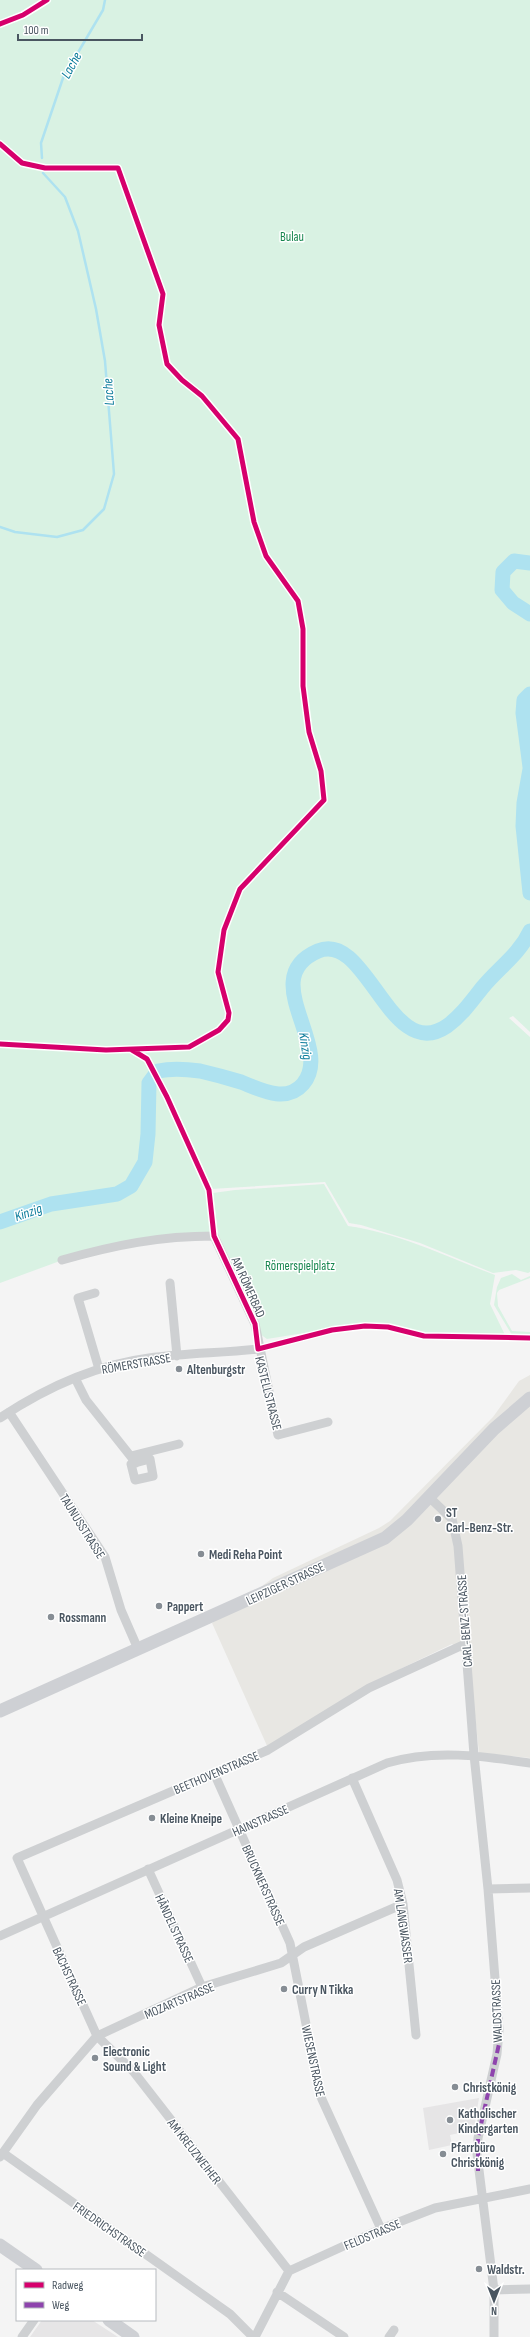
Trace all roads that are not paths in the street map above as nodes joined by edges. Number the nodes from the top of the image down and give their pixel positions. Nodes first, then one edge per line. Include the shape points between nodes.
1 (62, 1260) dead end
2 (170, 1283) dead end
3 (94, 1293) dead end
4 (258, 1349) junction
5 (177, 1356) junction
6 (99, 1369) junction
7 (74, 1378) junction
8 (530, 1398) edge
9 (9, 1412) junction
10 (0, 1418) edge
11 (328, 1422) dead end
12 (179, 1444) dead end
13 (428, 1497) junction
14 (465, 1644) junction
15 (138, 1649) junction
16 (0, 1711) edge
17 (474, 1755) junction
18 (530, 1762) edge
19 (214, 1773) junction
20 (352, 1778) junction
21 (239, 1830) junction
22 (148, 1869) junction
23 (530, 1888) edge
24 (488, 1889) junction
25 (403, 1904) junction
26 (42, 1917) junction
27 (0, 1936) edge
28 (293, 1953) junction
29 (202, 1988) junction
30 (416, 2035) dead end
31 (97, 2036) junction
32 (1, 2155) edge
33 (530, 2189) edge
34 (484, 2198) junction
35 (381, 2229) junction
36 (0, 2245) edge
37 (35, 2269) edge
38 (289, 2271) junction
39 (530, 2289) edge
40 (494, 2290) junction
41 (278, 2292) junction
42 (33, 2321) edge
43 (110, 2321) edge
44 (22, 2337) edge
45 (133, 2337) edge
46 (254, 2337) edge
47 (344, 2337) edge
48 (494, 2337) edge

1 - 4 street, AM RÖMERBAD via 132,1242 175,1236 214,1236 255,1324
2 - 5 street
3 - 6 street via 78,1298
4 - 5 street, RÖMERSTRASSE
4 - 11 street, KASTELLSTRASSE via 278,1435
5 - 6 street, RÖMERSTRASSE via 149,1358
6 - 7 street, RÖMERSTRASSE
7 - 9 street, RÖMERSTRASSE via 37,1395
7 - 12 street via 86,1400 134,1460
8 - 13 main road, LEIPZIGER STRASSE via 494,1430
9 - 10 street, RÖMERSTRASSE
9 - 15 street, TAUNUSSTRASSE via 105,1557 121,1610
13 - 14 street, CARL-BENZ-STRASSE via 452,1519 458,1546
13 - 15 main road, LEIPZIGER STRASSE via 396,1530 372,1544
14 - 17 street, CARL-BENZ-STRASSE
14 - 19 street, BEETHOVENSTRASSE via 369,1688 268,1750
15 - 16 main road, LEIPZIGER STRASSE
17 - 18 street, HAINSTRASSE
17 - 20 street, HAINSTRASSE via 402,1759
17 - 24 street, WALDSTRASSE
19 - 21 street, BRUCKNERSTRASSE
19 - 26 street, BEETHOVENSTRASSE via 17,1858
20 - 21 street, HAINSTRASSE
20 - 25 street, AM LANGWASSER via 397,1880
21 - 22 street, HAINSTRASSE
21 - 28 street, BRUCKNERSTRASSE
22 - 26 street, HAINSTRASSE
22 - 29 street, HÄNDELSTRASSE
23 - 24 street
24 - 34 street, WALDSTRASSE via 499,2030 498,2049 478,2138 478,2171
25 - 28 street, MOZARTSTRASSE
25 - 30 street, AM LANGWASSER
26 - 27 street, HAINSTRASSE
26 - 31 street, BACHSTRASSE
28 - 29 street, MOZARTSTRASSE via 281,1963
28 - 35 street, WIESENSTRASSE via 320,2095
29 - 31 street, MOZARTSTRASSE
31 - 32 street, MOZARTSTRASSE via 37,2105
31 - 38 street, AM KREUZWEIHER via 133,2071
32 - 46 street, FRIEDRICHSTRASSE via 230,2314
33 - 34 street, FELDSTRASSE
34 - 35 street, FELDSTRASSE via 435,2208
34 - 40 street, WALDSTRASSE
35 - 38 street, FELDSTRASSE
36 - 37 main road
38 - 41 street
39 - 40 street
40 - 48 street, WALDSTRASSE
41 - 46 street
41 - 47 street
42 - 44 street
43 - 45 main road

